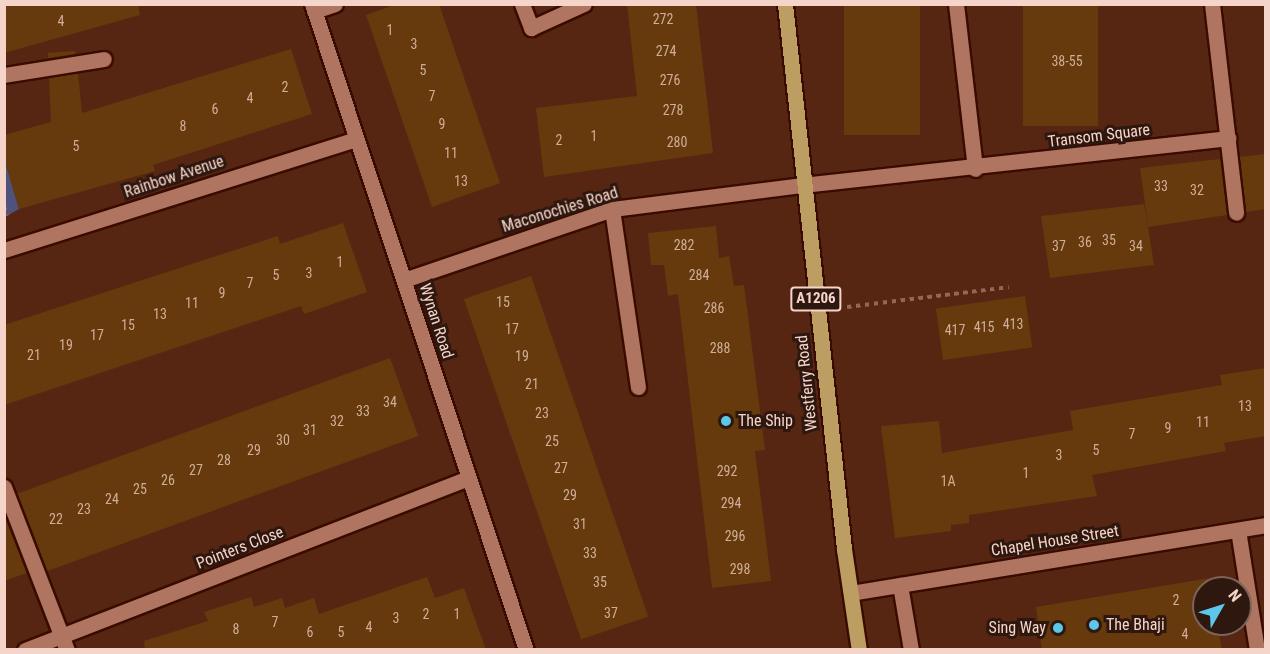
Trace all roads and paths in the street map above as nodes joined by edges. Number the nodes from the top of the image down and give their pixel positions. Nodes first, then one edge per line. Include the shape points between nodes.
1 (335, 4) edge
2 (522, 4) edge
3 (584, 4) edge
4 (786, 4) edge
5 (956, 4) edge
6 (1212, 4) edge
7 (313, 8) edge
8 (104, 59) dead end
9 (4, 75) edge
10 (1228, 138) junction
11 (355, 139) junction
12 (975, 169) junction
13 (803, 185) junction
14 (4, 206) edge
15 (612, 209) junction
16 (1236, 213) dead end
17 (8, 216) dead end
18 (4, 250) edge
19 (404, 280) junction
20 (1009, 288) dead end
21 (817, 311) junction
22 (638, 387) dead end
23 (468, 478) junction
24 (4, 487) edge
25 (1266, 525) edge
26 (1238, 530) junction
27 (900, 585) junction
28 (851, 592) junction
29 (65, 643) edge
30 (25, 650) edge
31 (526, 650) edge
32 (859, 650) edge
33 (911, 650) edge
34 (1257, 650) edge

1 - 7 street
2 - 3 street via 531,28
4 - 13 main road, Westferry Road / A1206
5 - 12 street
6 - 10 street
7 - 11 street, Wynan Road
8 - 9 street
10 - 12 street, Transom Square
10 - 16 street
11 - 18 street, Rainbow Avenue
11 - 19 street, Wynan Road
12 - 13 street, Transom Square
13 - 15 street, Maconochies Road
13 - 21 main road, Westferry Road / A1206
14 - 17 path
15 - 19 street, Maconochies Road
15 - 22 street
19 - 23 street, Wynan Road
20 - 21 path
21 - 28 main road, Westferry Road / A1206
23 - 29 street, Pointers Close
23 - 31 street, Wynan Road
24 - 29 street
25 - 26 street, Chapel House Street
26 - 27 street, Chapel House Street
26 - 34 street
27 - 28 street, Chapel House Street
27 - 33 street
28 - 32 main road, Westferry Road / A1206
29 - 30 street, Pointers Close

